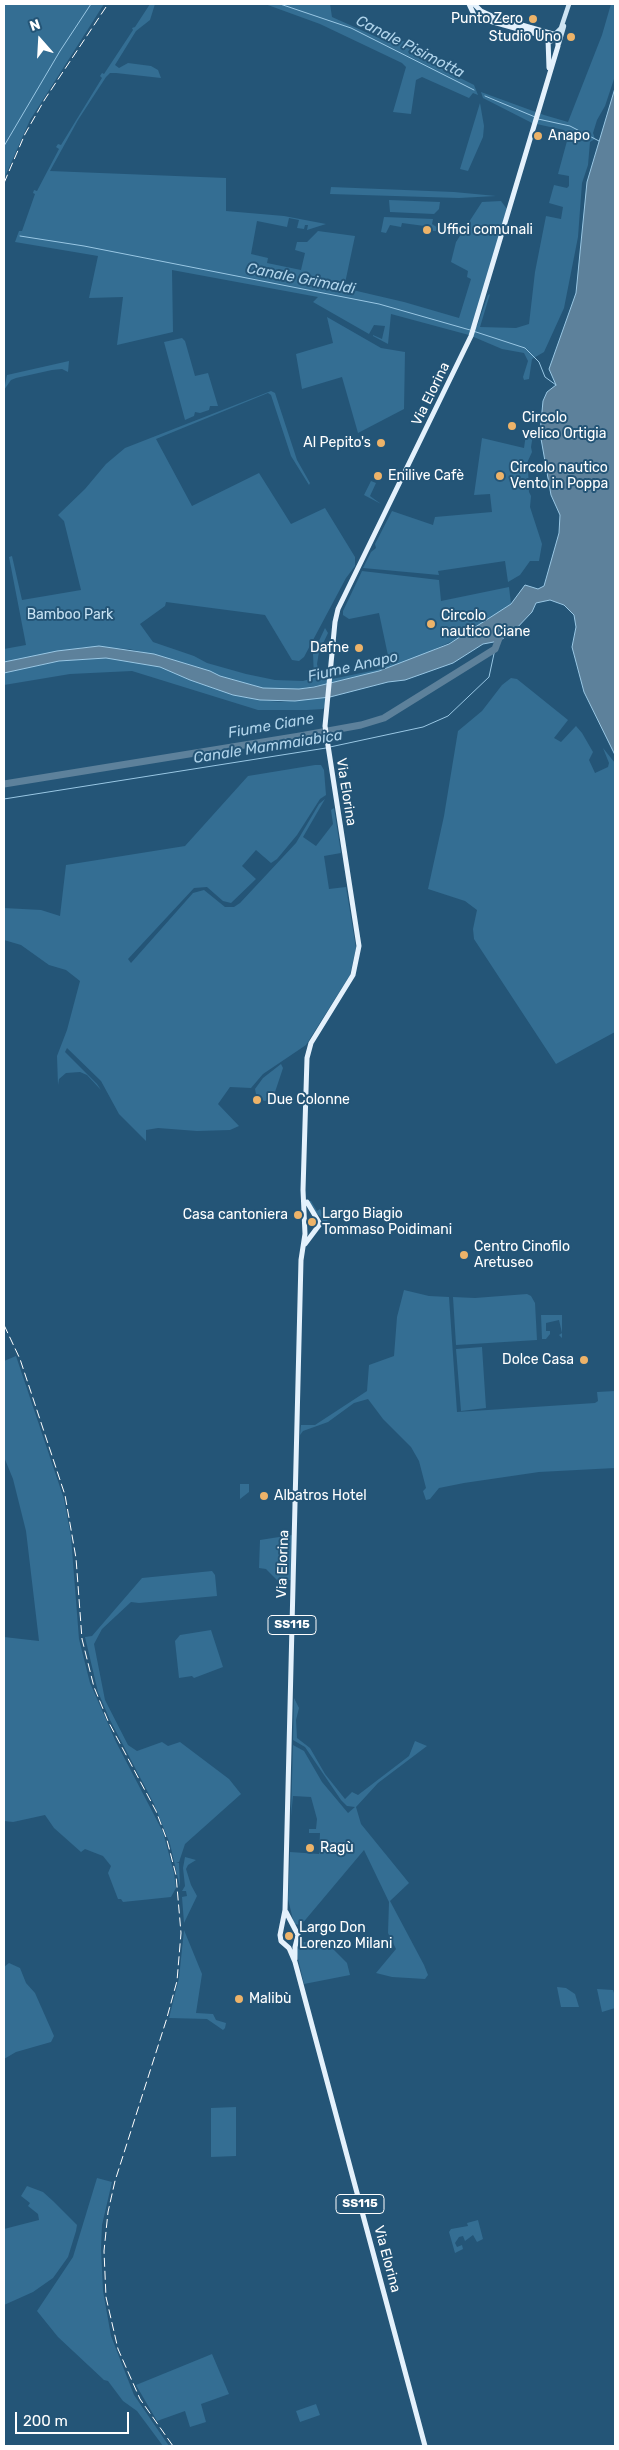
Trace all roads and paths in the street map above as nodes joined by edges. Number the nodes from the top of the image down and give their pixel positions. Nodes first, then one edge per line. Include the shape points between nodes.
1 (469, 4) edge
2 (569, 4) edge
3 (476, 9) edge
4 (478, 17) junction
5 (554, 39) junction
6 (303, 1179) junction
7 (315, 1215) junction
8 (305, 1219) junction
9 (305, 1226) junction
10 (314, 1230) junction
11 (303, 1248) junction
12 (285, 1910) junction
13 (294, 1928) junction
14 (282, 1930) junction
15 (295, 1943) junction
16 (285, 1945) junction
17 (295, 1962) junction
18 (425, 2446) edge

1 - 3 main road
2 - 5 main road
3 - 4 main road
3 - 4 main road via 474,16
3 - 5 main road
4 - 5 main road
5 - 6 main road, Via Elorina via 549,73 471,336 338,609 326,726 358,951 353,975 308,1051
6 - 7 main road via 308,1206
6 - 8 main road
7 - 8 main road
7 - 10 main road via 320,1222
8 - 9 main road
9 - 10 main road
9 - 11 main road, Via Elorina
10 - 11 main road
11 - 12 main road, Via Elorina / SS115
12 - 13 main road
12 - 14 main road, Via Elorina
13 - 14 main road
13 - 15 main road via 298,1935
14 - 16 main road via 280,1938
15 - 16 main road
15 - 17 main road
16 - 17 main road
17 - 18 main road, Via Elorina / SS115

